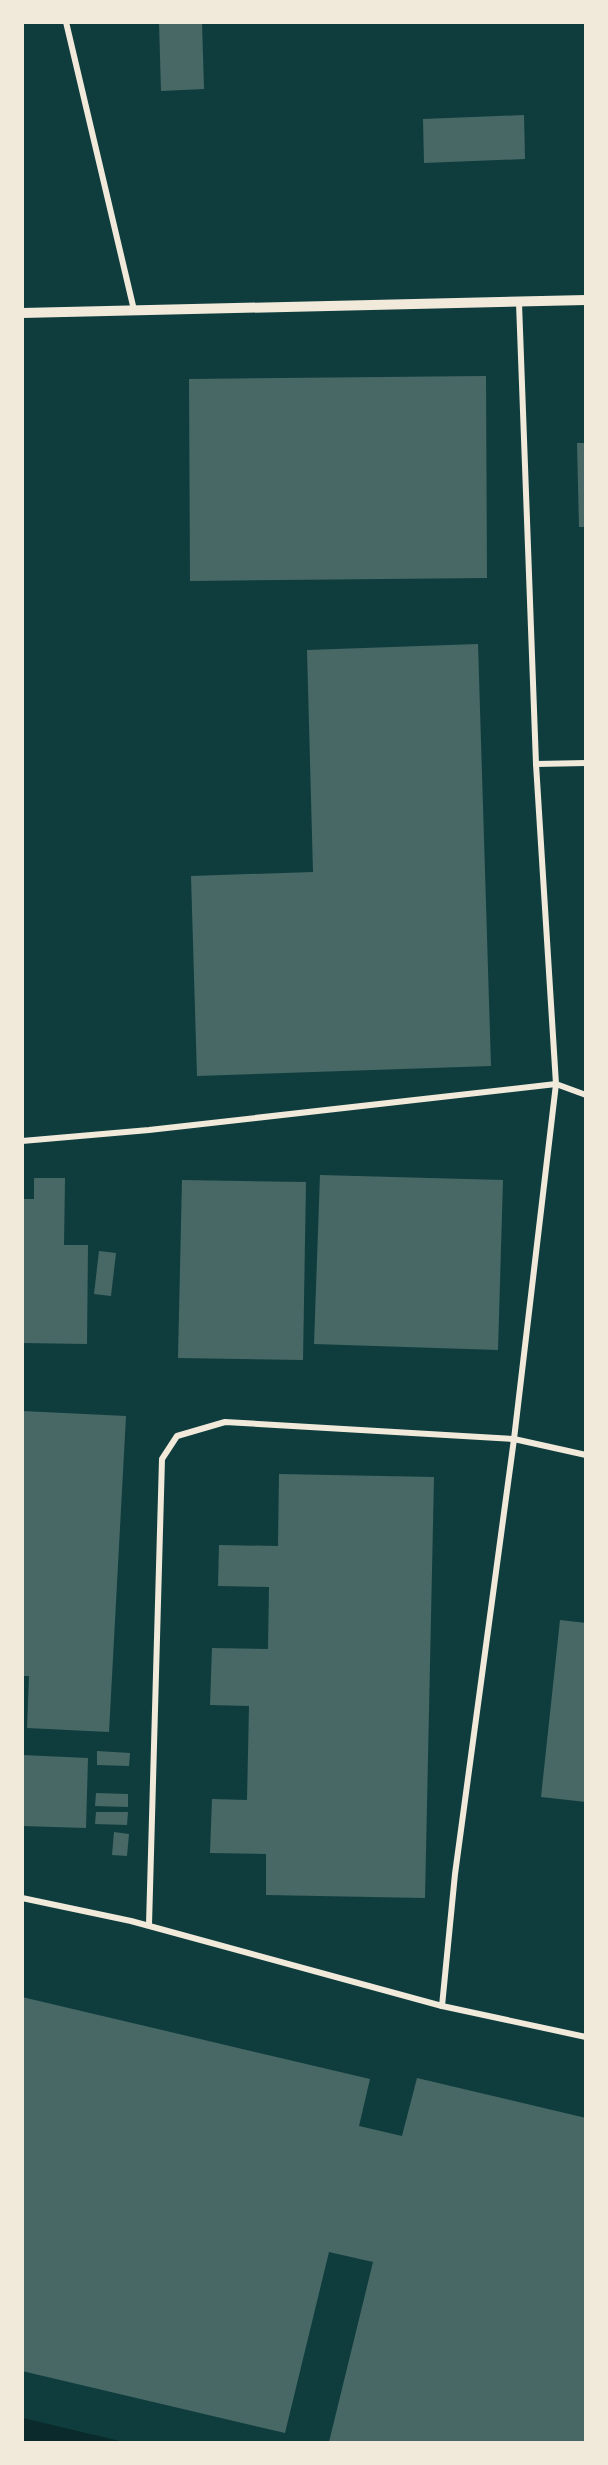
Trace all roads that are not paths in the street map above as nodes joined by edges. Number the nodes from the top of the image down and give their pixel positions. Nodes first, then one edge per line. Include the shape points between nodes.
1 (66, 22) edge
2 (585, 300) edge
3 (519, 303) junction
4 (134, 310) junction
5 (22, 313) edge
6 (585, 763) edge
7 (536, 764) junction
8 (556, 1084) junction
9 (585, 1095) edge
10 (22, 1141) edge
11 (514, 1439) junction
12 (585, 1455) edge
13 (22, 1898) edge
14 (149, 1926) junction
15 (442, 2006) junction
16 (585, 2037) edge

1 - 4 street
2 - 3 street
3 - 4 street
3 - 7 street
4 - 5 street
6 - 7 street
7 - 8 street
8 - 9 street
8 - 10 street
8 - 11 street
11 - 12 street
11 - 14 street via 225,1422 177,1436 162,1459
11 - 15 street via 456,1863
13 - 14 street
14 - 15 street
15 - 16 street

